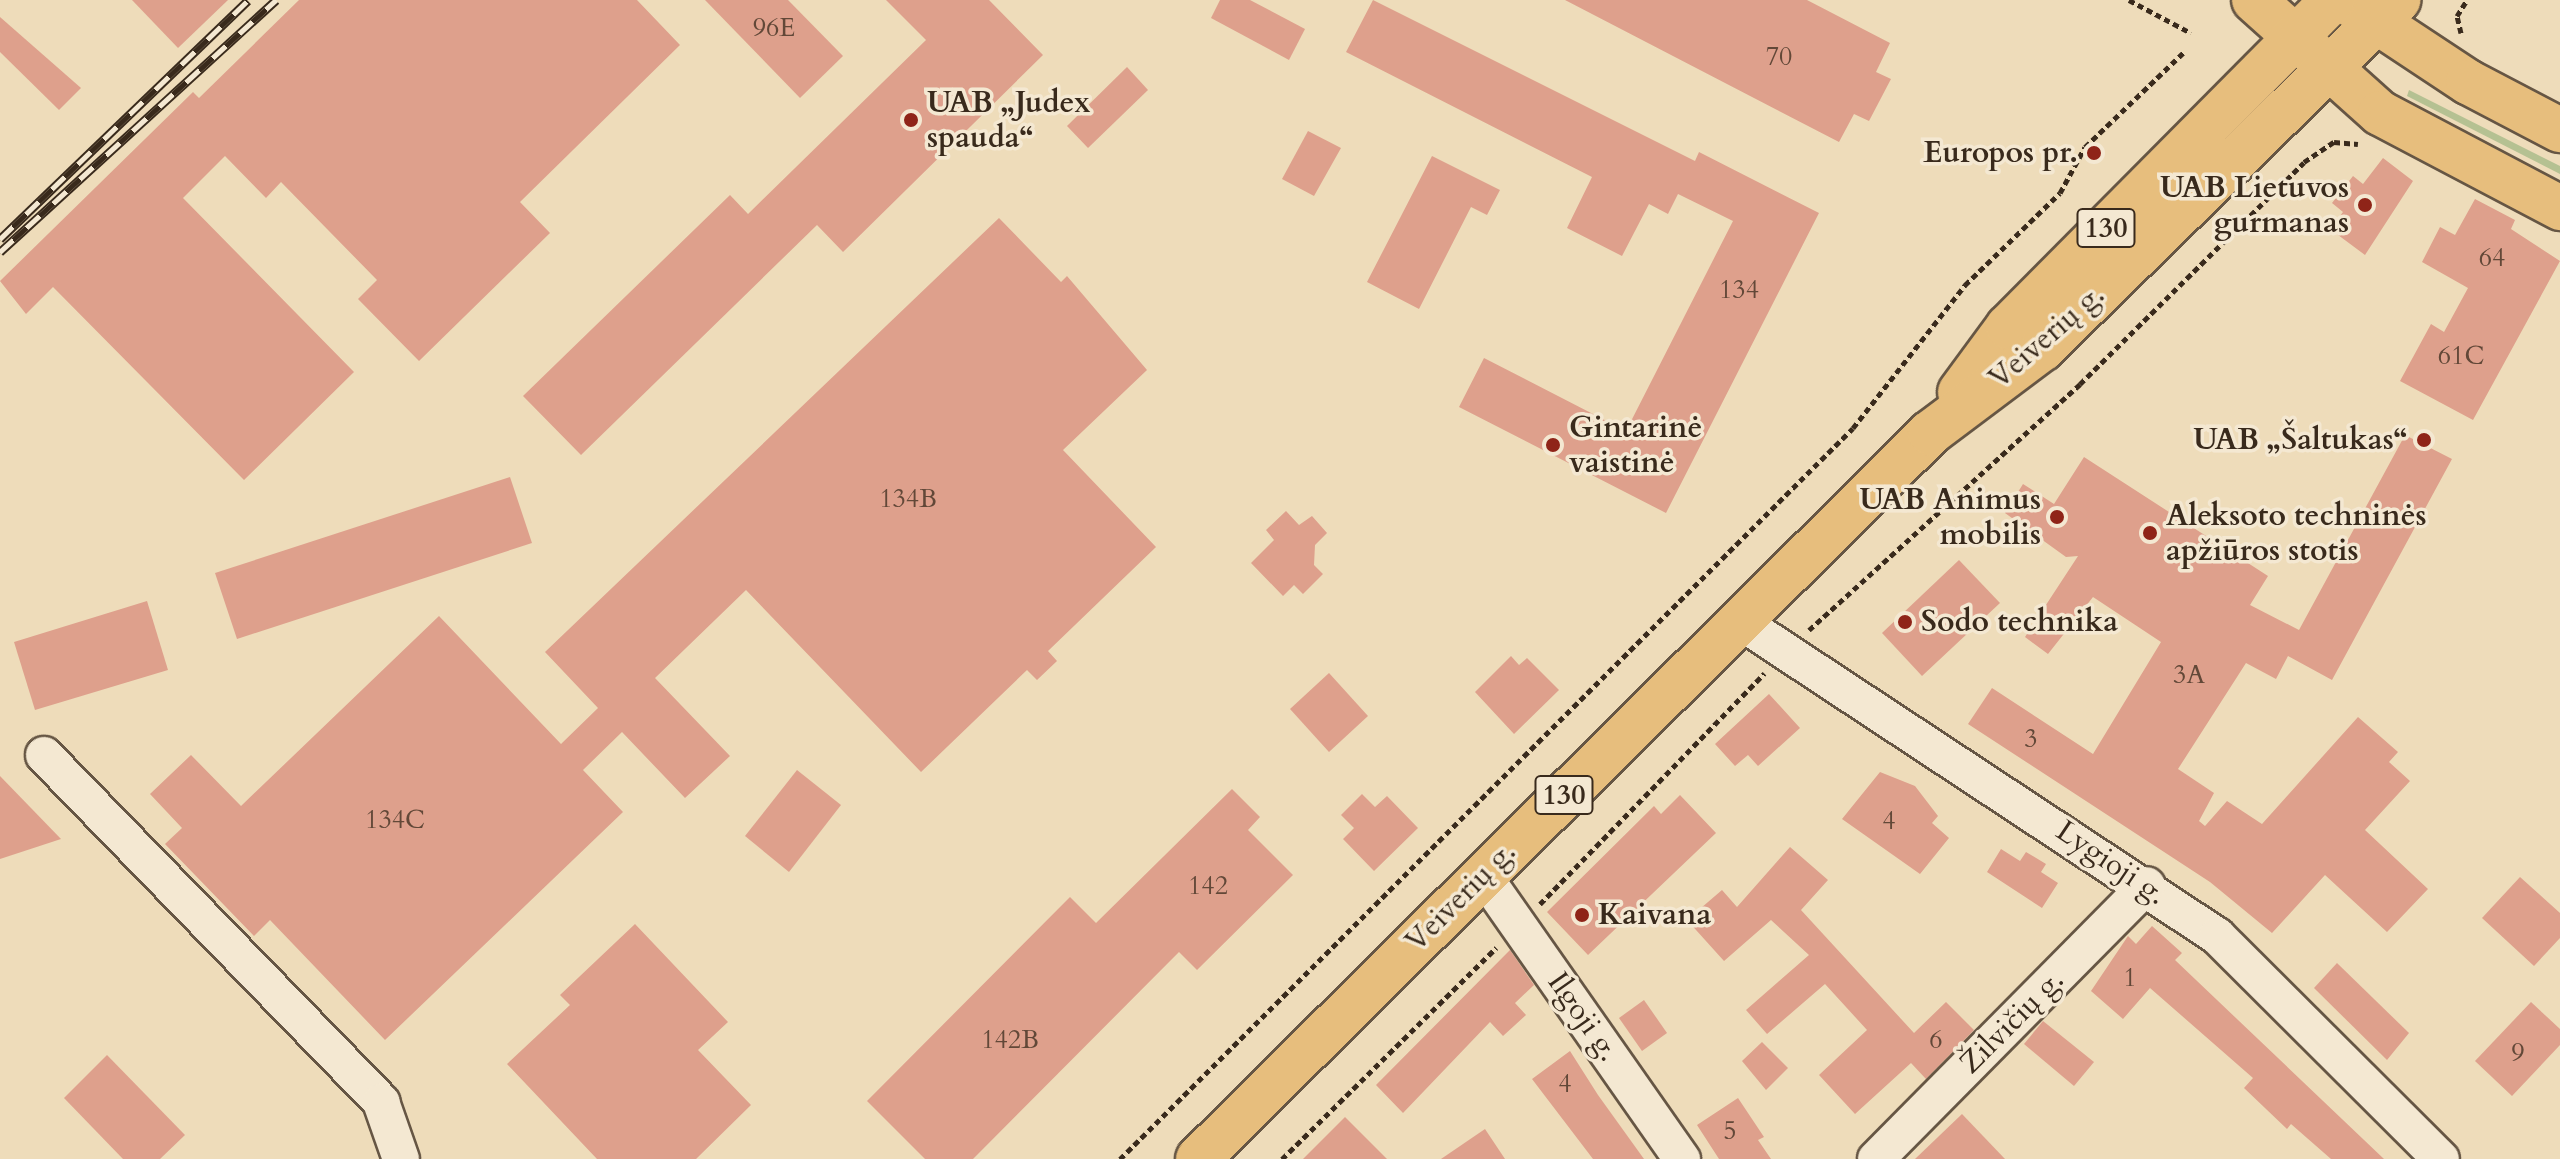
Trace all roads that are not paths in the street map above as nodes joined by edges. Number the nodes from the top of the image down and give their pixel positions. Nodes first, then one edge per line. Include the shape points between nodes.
1 (2254, 0) edge
2 (2333, 0) edge
3 (2373, 7) edge
4 (2297, 37) junction
5 (2330, 67) junction
6 (2560, 130) edge
7 (2560, 208) edge
8 (1930, 433) junction
9 (1738, 620) junction
10 (44, 755) dead end
11 (1483, 875) junction
12 (2147, 885) junction
13 (401, 1159) edge
14 (1198, 1159) edge
15 (1682, 1159) edge
16 (1876, 1159) edge
17 (2441, 1159) edge

1 - 4 main road
2 - 4 main road, Veiverių g. / 130
3 - 5 main road, Veiverių g. / 130
3 - 6 main road
4 - 5 main road
4 - 8 main road, Veiverių g. / 130 via 2008,327
5 - 7 main road via 2380,113
5 - 8 main road, Veiverių g. / 130 via 2042,349
8 - 9 main road, Veiverių g. / 130
9 - 11 main road, Veiverių g. / 130
9 - 12 street, Lygioji g.
10 - 13 street via 381,1102
11 - 14 main road, Veiverių g. / 130
11 - 15 street, Ilgoji g.
12 - 16 street, Žilvičių g.
12 - 17 street, Lygioji g. via 2217,936

